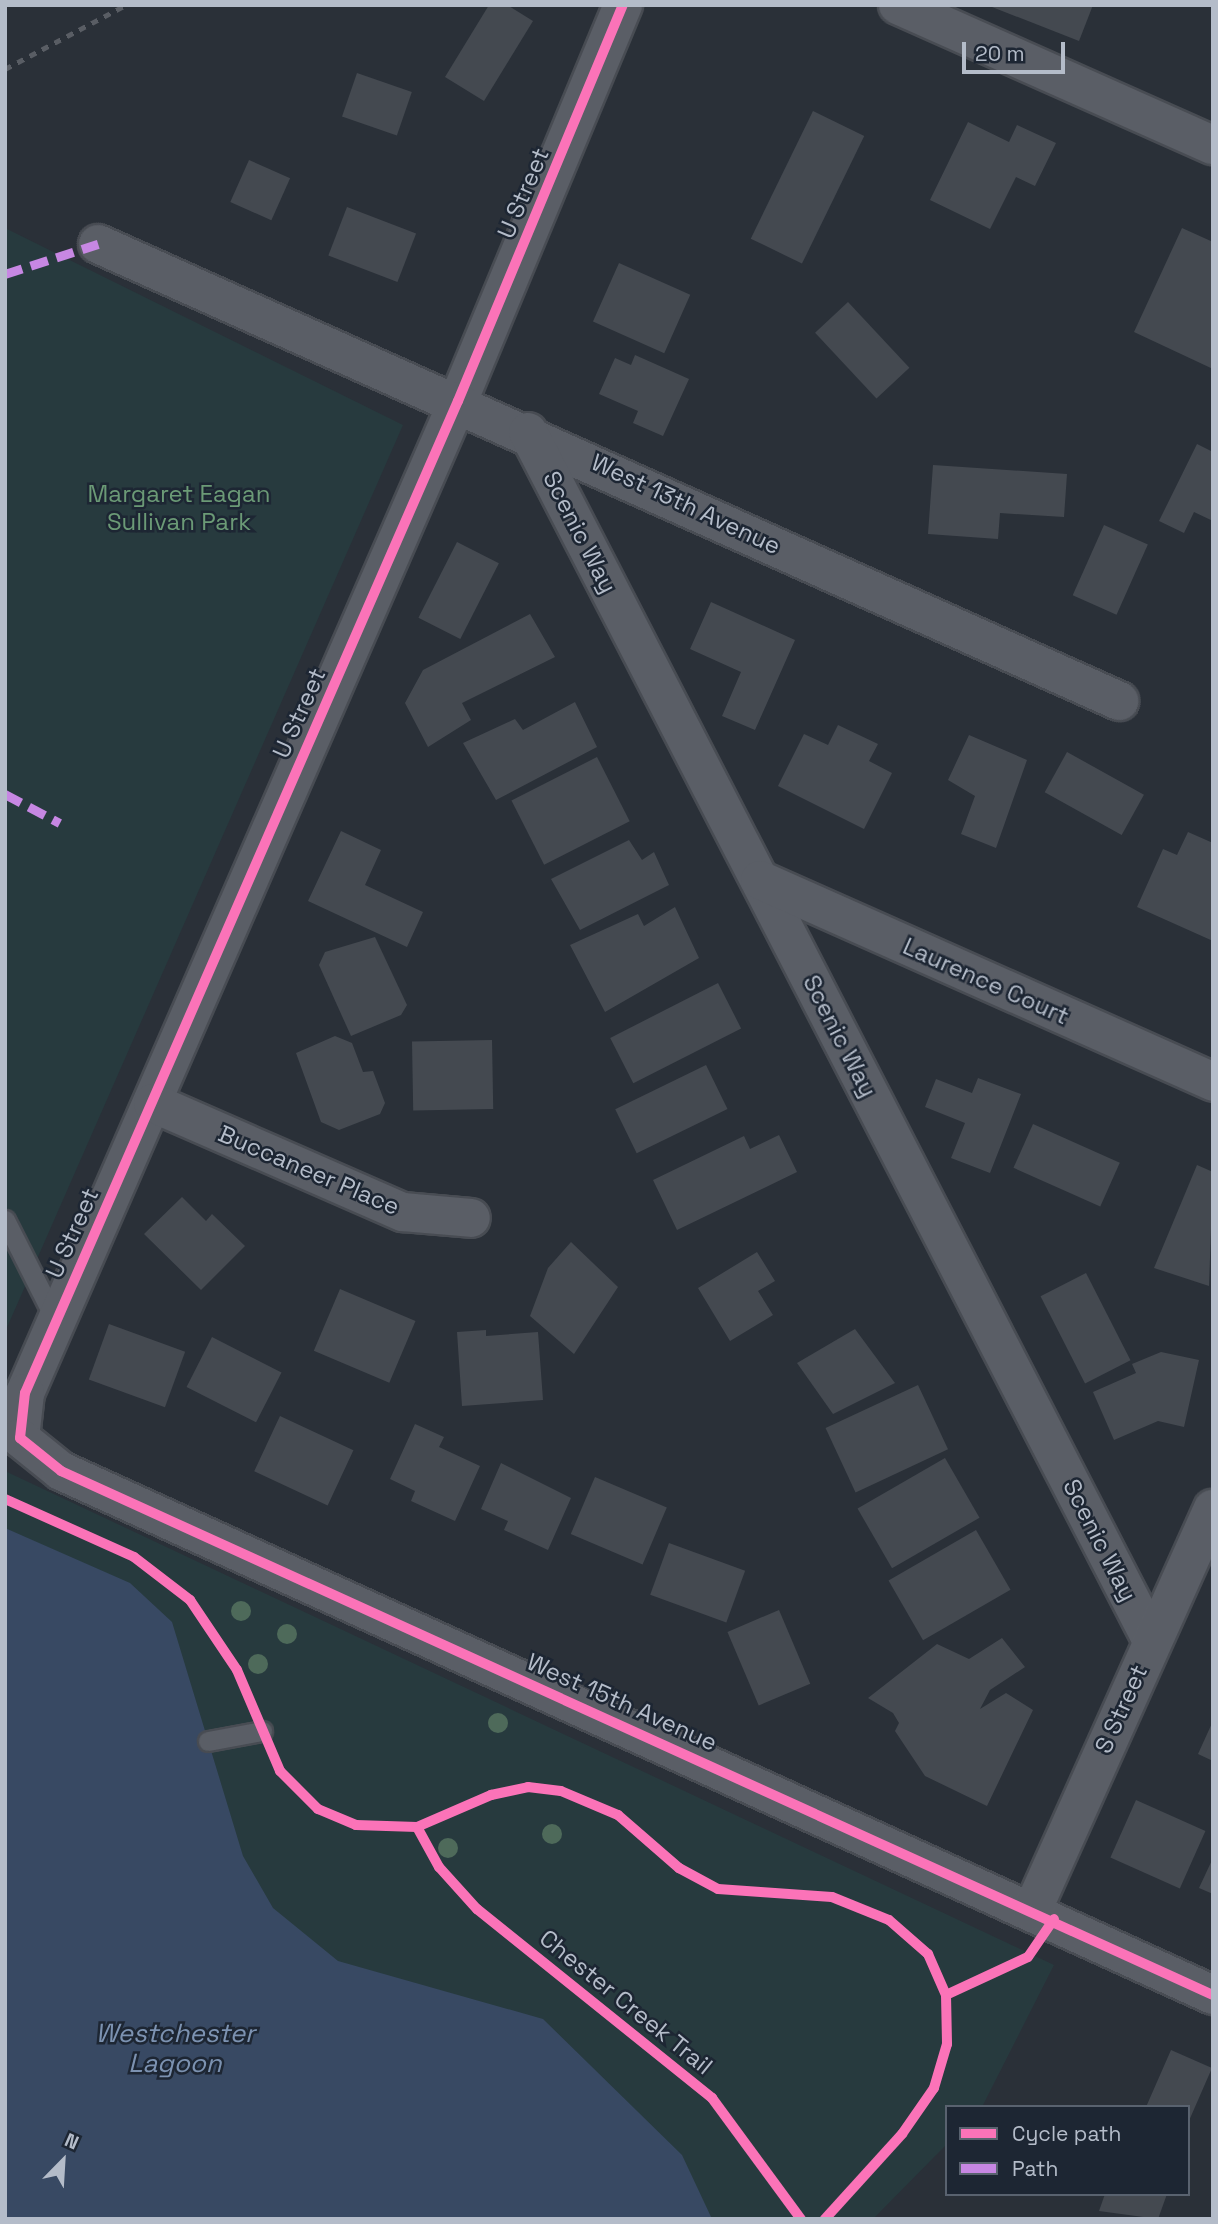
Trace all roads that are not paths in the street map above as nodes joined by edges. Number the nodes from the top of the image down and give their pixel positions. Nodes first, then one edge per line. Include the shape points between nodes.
1 (623, 5) edge
2 (898, 5) edge
3 (1213, 145) edge
4 (98, 244) dead end
5 (458, 401) junction
6 (528, 432) junction
7 (1119, 701) dead end
8 (760, 880) junction
9 (1213, 1082) edge
10 (153, 1103) junction
11 (471, 1218) dead end
12 (5, 1220) edge
13 (56, 1322) junction
14 (20, 1438) joint
15 (1213, 1509) edge
16 (1152, 1641) junction
17 (262, 1731) dead end
18 (208, 1741) dead end
19 (1032, 1911) junction
20 (1213, 1995) edge

1 - 5 street, U Street
2 - 3 street
4 - 5 street, West 13th Avenue
5 - 6 street, West 13th Avenue
5 - 10 street, U Street
6 - 7 street, West 13th Avenue
6 - 8 street, Scenic Way
8 - 9 street, Laurence Court
8 - 16 street, Scenic Way
10 - 11 street, Buccaneer Place via 403,1212
10 - 13 street, U Street
12 - 13 lane
13 - 14 street, U Street via 24,1393
14 - 19 street, West 15th Avenue via 61,1471
15 - 16 street, S Street
16 - 19 street, S Street
17 - 18 lane
19 - 20 street, West 15th Avenue

